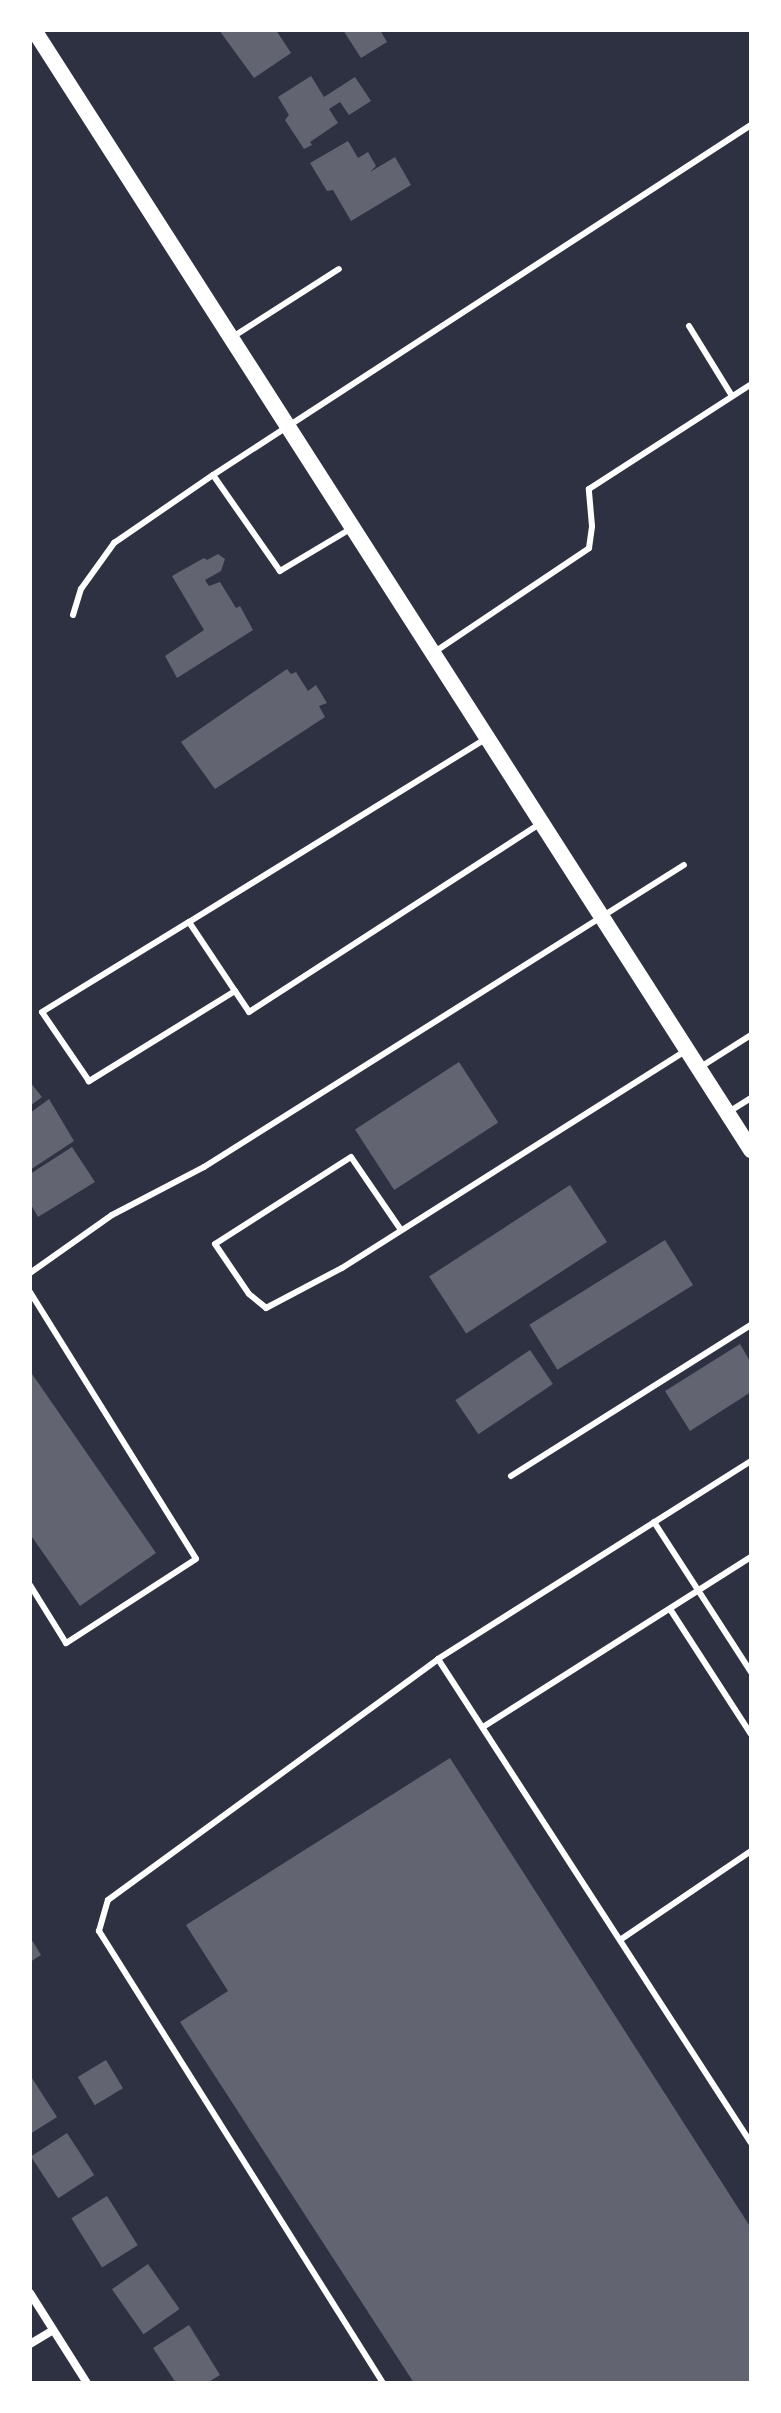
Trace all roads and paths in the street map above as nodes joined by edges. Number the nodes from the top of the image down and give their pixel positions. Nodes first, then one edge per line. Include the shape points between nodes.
1 (34, 30) edge
2 (751, 125) edge
3 (339, 269) dead end
4 (689, 326) dead end
5 (231, 338) junction
6 (751, 384) edge
7 (732, 396) junction
8 (287, 425) junction
9 (213, 475) junction
10 (352, 528) junction
11 (73, 615) dead end
12 (432, 654) junction
13 (487, 738) junction
14 (541, 823) junction
15 (684, 865) dead end
16 (602, 917) junction
17 (189, 922) junction
18 (235, 991) junction
19 (751, 1035) edge
20 (688, 1051) junction
21 (699, 1068) junction
22 (751, 1098) edge
23 (727, 1113) junction
24 (751, 1150) edge
25 (401, 1230) junction
26 (30, 1273) edge
27 (30, 1292) edge
28 (751, 1325) edge
29 (751, 1461) edge
30 (511, 1476) dead end
31 (654, 1522) junction
32 (751, 1557) edge
33 (30, 1585) edge
34 (698, 1591) junction
35 (670, 1609) junction
36 (438, 1659) junction
37 (751, 1672) edge
38 (483, 1727) junction
39 (751, 1734) edge
40 (751, 1851) edge
41 (620, 1940) junction
42 (751, 2143) edge
43 (30, 2293) edge
44 (53, 2330) junction
45 (30, 2344) edge
46 (87, 2383) edge
47 (383, 2383) edge

1 - 5 main road
2 - 8 lane
3 - 5 lane
4 - 7 lane
5 - 8 main road
6 - 7 lane
7 - 12 lane via 589,489 589,548
8 - 9 lane
8 - 10 main road
9 - 10 lane via 280,571
9 - 11 lane via 114,543 81,589
10 - 12 main road
12 - 13 main road
13 - 14 main road
13 - 17 lane
14 - 16 main road
14 - 18 lane via 249,1012
15 - 16 lane
16 - 20 main road
16 - 26 lane via 204,1167 112,1215
17 - 18 lane
17 - 18 lane via 42,1012 89,1081
19 - 21 lane
20 - 21 main road
20 - 25 lane
21 - 23 main road
22 - 23 lane
23 - 24 main road
25 - 25 lane via 266,1308 249,1294 215,1244 351,1157
27 - 33 lane via 196,1559 66,1643
28 - 30 lane
29 - 31 lane
31 - 34 lane
31 - 36 lane
32 - 34 lane
34 - 35 lane
34 - 37 lane
35 - 38 lane
35 - 39 lane
36 - 38 lane
36 - 47 lane via 108,1900 99,1931
38 - 41 lane
40 - 41 lane
41 - 42 lane
43 - 44 street
44 - 45 street
44 - 46 street

